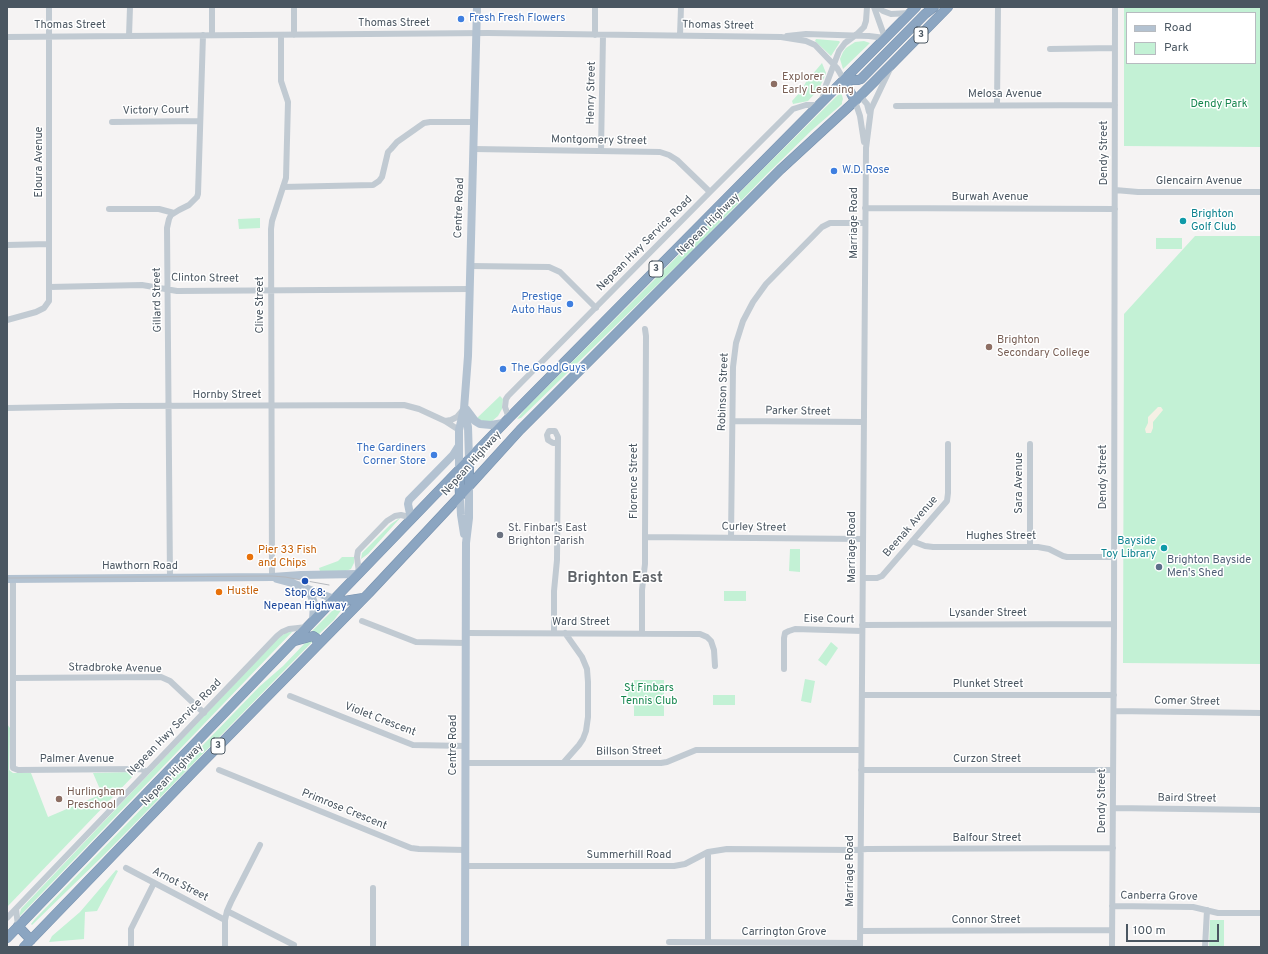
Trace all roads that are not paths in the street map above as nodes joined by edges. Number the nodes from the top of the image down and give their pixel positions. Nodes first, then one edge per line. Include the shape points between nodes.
1 (49, 7) edge
2 (130, 7) edge
3 (212, 7) edge
4 (294, 7) edge
5 (477, 7) edge
6 (595, 7) edge
7 (681, 7) edge
8 (868, 7) edge
9 (874, 7) edge
10 (878, 7) edge
11 (934, 7) edge
12 (948, 7) edge
13 (998, 7) edge
14 (1115, 7) edge
15 (912, 10) edge
16 (919, 21) junction
17 (477, 33) junction
18 (595, 34) junction
19 (212, 35) junction
20 (281, 35) junction
21 (294, 35) junction
22 (603, 35) junction
23 (680, 35) junction
24 (49, 36) junction
25 (129, 36) junction
26 (204, 36) junction
27 (855, 36) junction
28 (7, 37) edge
29 (782, 37) junction
30 (885, 38) junction
31 (1115, 48) junction
32 (1050, 49) dead end
33 (890, 51) junction
34 (833, 64) junction
35 (893, 64) junction
36 (844, 80) junction
37 (858, 98) junction
38 (820, 104) junction
39 (997, 105) junction
40 (1115, 105) junction
41 (896, 106) dead end
42 (869, 119) junction
43 (200, 121) junction
44 (112, 122) dead end
45 (474, 122) junction
46 (866, 148) junction
47 (474, 149) junction
48 (602, 151) junction
49 (284, 187) junction
50 (710, 192) junction
51 (1261, 192) edge
52 (1115, 193) junction
53 (865, 208) junction
54 (109, 209) dead end
55 (1115, 209) junction
56 (174, 213) junction
57 (865, 223) junction
58 (7, 244) edge
59 (49, 244) junction
60 (470, 266) junction
61 (49, 287) junction
62 (168, 289) junction
63 (470, 289) junction
64 (271, 290) junction
65 (596, 308) junction
66 (7, 320) edge
67 (645, 329) dead end
68 (271, 405) junction
69 (169, 406) junction
70 (464, 407) junction
71 (7, 408) edge
72 (506, 420) junction
73 (445, 421) junction
74 (733, 421) junction
75 (864, 422) junction
76 (459, 430) junction
77 (520, 430) junction
78 (558, 443) dead end
79 (948, 444) dead end
80 (1030, 444) dead end
81 (458, 446) junction
82 (469, 459) junction
83 (459, 470) junction
84 (469, 486) junction
85 (460, 496) junction
86 (411, 519) junction
87 (645, 537) junction
88 (731, 538) junction
89 (863, 539) junction
90 (912, 541) junction
91 (466, 543) junction
92 (1030, 547) junction
93 (1114, 557) junction
94 (358, 574) junction
95 (170, 578) junction
96 (272, 578) junction
97 (863, 578) junction
98 (10, 579) edge
99 (304, 587) junction
100 (362, 598) junction
101 (334, 599) junction
102 (362, 621) dead end
103 (310, 624) junction
104 (1114, 624) junction
105 (862, 628) junction
106 (466, 633) junction
107 (554, 633) junction
108 (565, 633) junction
109 (642, 633) junction
110 (294, 641) junction
111 (466, 643) junction
112 (318, 644) junction
113 (715, 666) dead end
114 (784, 669) dead end
115 (13, 678) junction
116 (862, 695) junction
117 (1114, 695) junction
118 (290, 696) dead end
119 (1114, 711) junction
120 (204, 713) junction
121 (1261, 713) edge
122 (10, 720) edge
123 (466, 746) junction
124 (861, 750) junction
125 (564, 762) junction
126 (466, 763) junction
127 (219, 770) dead end
128 (861, 770) junction
129 (1113, 770) junction
130 (146, 771) junction
131 (1113, 808) junction
132 (1261, 810) edge
133 (260, 845) dead end
134 (1113, 848) junction
135 (861, 849) junction
136 (466, 850) junction
137 (708, 852) junction
138 (466, 866) junction
139 (126, 868) dead end
140 (154, 883) junction
141 (373, 888) dead end
142 (1112, 906) junction
143 (16, 909) junction
144 (1207, 910) junction
145 (227, 911) junction
146 (1261, 914) edge
147 (7, 918) edge
148 (225, 920) junction
149 (18, 926) junction
150 (1112, 930) junction
151 (860, 931) junction
152 (7, 938) edge
153 (31, 940) junction
154 (669, 942) dead end
155 (708, 942) junction
156 (294, 945) dead end
157 (756, 945) edge
158 (860, 945) edge
159 (24, 947) edge
160 (131, 947) edge
161 (225, 947) edge
162 (373, 947) edge
163 (465, 947) edge
164 (1112, 947) edge
165 (1205, 947) edge

1 - 24 street, Eloura Avenue
2 - 25 street
3 - 19 street
4 - 21 street
5 - 17 main road, Centre Road
6 - 18 street
7 - 23 street
8 - 27 street via 865,24
9 - 30 street
10 - 15 street via 892,14
11 - 16 highway
12 - 35 highway, Nepean Highway / 3
13 - 39 street
14 - 31 street, Dendy Street
15 - 16 highway
15 - 30 highway, Nepean Highway / 3
16 - 33 highway
17 - 18 street, Thomas Street
17 - 21 street, Thomas Street
17 - 45 main road, Centre Road
18 - 22 street, Thomas Street
19 - 20 street, Thomas Street
19 - 26 street, Thomas Street
20 - 21 street, Thomas Street
20 - 49 street, Clive Street via 281,81 288,102
22 - 23 street, Thomas Street
22 - 48 street, Henry Street
23 - 29 street, Thomas Street
24 - 25 street, Thomas Street
24 - 28 street, Thomas Street
24 - 59 street, Eloura Avenue
25 - 26 street, Thomas Street
26 - 43 street
27 - 29 street, Thomas Street via 803,34
27 - 30 street, Thomas Street
27 - 34 street via 841,48
29 - 34 street, Thomas Street via 811,43
30 - 33 highway
30 - 36 highway, Nepean Highway / 3
31 - 32 street
31 - 40 street, Dendy Street
33 - 35 highway
33 - 36 highway via 860,79
34 - 36 street, Thomas Street
34 - 38 street
35 - 37 highway, Nepean Highway / 3
35 - 42 street, Marriage Road via 872,106
36 - 37 highway
36 - 38 highway, Nepean Highway / 3
37 - 42 street via 868,107
37 - 46 street, Marriage Road
37 - 77 highway, Nepean Highway / 3 via 780,170
38 - 50 street, Nepean Hwy Service Road via 806,104 793,109
38 - 72 highway, Nepean Highway / 3
39 - 40 street, Melosa Avenue
39 - 41 street, Melosa Avenue
40 - 52 street, Dendy Street
42 - 46 street, Marriage Road
43 - 44 street, Victory Court
43 - 56 street via 198,194 190,205
45 - 47 main road, Centre Road
45 - 49 street via 424,123 397,142 388,152 382,177 373,185
46 - 53 street, Marriage Road
47 - 48 street, Montgomery Street
47 - 60 main road, Centre Road
48 - 50 street, Montgomery Street via 664,153 677,160
49 - 64 street, Clive Street via 272,221
50 - 65 street, Nepean Hwy Service Road
51 - 52 street, Glencairn Avenue
52 - 55 street, Dendy Street
53 - 55 street, Burwah Avenue
53 - 57 street, Marriage Road
54 - 56 street via 159,209
55 - 93 street, Dendy Street
56 - 62 street, Gillard Street via 167,228
57 - 74 street, Robinson Street via 824,225 759,293 743,321 736,343 733,367
57 - 75 street, Marriage Road
58 - 59 street
59 - 61 street, Eloura Avenue
60 - 63 main road, Centre Road
60 - 65 street via 549,267 560,272
61 - 62 street, Clinton Street via 142,285
61 - 66 street via 49,301 44,308
62 - 64 street, Clinton Street
62 - 69 street, Gillard Street
63 - 64 street, Clinton Street
63 - 70 main road, Centre Road
64 - 68 street, Clive Street
65 - 72 street, Nepean Hwy Service Road via 508,396 505,407
67 - 87 street, Florence Street
68 - 69 street, Hornby Street
68 - 73 street, Hornby Street via 404,405
68 - 96 street, Clive Street
69 - 71 street, Hornby Street
69 - 95 street, Gillard Street
70 - 72 main road via 480,424 491,425
70 - 73 street via 457,417
70 - 76 main road, Centre Road
70 - 82 main road, Centre Road
72 - 77 highway
72 - 82 highway, Nepean Highway / 3
73 - 76 street, Hornby Street
74 - 75 street, Parker Street
74 - 88 street, Robinson Street
75 - 89 street, Marriage Road
76 - 81 main road, Centre Road
77 - 84 highway, Nepean Highway / 3
78 - 107 street
79 - 90 street, Beenak Avenue via 947,501
80 - 92 street, Sara Avenue
81 - 83 main road, Centre Road
81 - 86 main road via 453,455 408,500
82 - 83 highway, Nepean Highway / 3
82 - 84 highway, Centre Road
83 - 85 highway, Centre Road
83 - 86 highway, Nepean Highway / 3
84 - 85 highway, Nepean Highway / 3
84 - 91 main road, Centre Road
85 - 91 main road, Centre Road
85 - 100 highway, Nepean Highway / 3
86 - 94 highway, Nepean Highway / 3
86 - 94 street via 401,515 395,516 358,551
87 - 88 street, Curley Street
87 - 109 street, Florence Street
88 - 89 street, Curley Street
89 - 97 street, Marriage Road
90 - 92 street, Hughes Street via 933,547
90 - 97 street, Beenak Avenue via 882,576
91 - 106 main road, Centre Road
92 - 93 street, Hughes Street via 1049,549 1063,556
93 - 104 street, Dendy Street
94 - 96 main road, Hawthorn Road
94 - 101 highway, Nepean Highway / 3
95 - 96 main road, Hawthorn Road
95 - 98 main road, Hawthorn Road
96 - 99 main road, Hawthorn Road
97 - 105 street, Marriage Road
98 - 115 street
99 - 101 main road, Hawthorn Road
99 - 103 main road via 314,603
100 - 101 highway via 344,602
100 - 112 highway, Nepean Highway / 3
101 - 103 highway, Nepean Highway / 3
102 - 111 street via 416,642
103 - 110 highway, Nepean Highway / 3
103 - 120 street, Nepean Hwy Service Road via 279,634
104 - 105 street, Lysander Street
104 - 117 street, Dendy Street
105 - 114 street, Eise Court via 789,631 784,638
105 - 116 street, Marriage Road
106 - 107 street, Ward Street
106 - 111 main road, Centre Road
107 - 108 street, Ward Street
108 - 109 street, Ward Street
108 - 125 street via 587,669 588,717 583,739
109 - 113 street, Ward Street via 704,635 711,641
110 - 112 highway via 313,636
110 - 149 highway, Nepean Highway / 3
111 - 123 main road, Centre Road
112 - 153 highway, Nepean Highway / 3
115 - 120 street, Stradbroke Avenue via 161,677 170,681
115 - 122 street
116 - 117 street, Plunket Street
116 - 124 street, Marriage Road
117 - 119 street, Dendy Street
118 - 123 street, Violet Crescent via 413,745
119 - 121 street, Comer Street
119 - 129 street, Dendy Street
120 - 130 street, Nepean Hwy Service Road
122 - 130 street, Palmer Avenue via 12,764 13,768 18,770
123 - 126 main road, Centre Road
124 - 125 street, Billson Street via 696,750 663,763
124 - 128 street, Marriage Road
125 - 126 street, Billson Street
126 - 136 main road, Centre Road
127 - 136 street, Primrose Crescent via 411,848
128 - 129 street, Curzon Street
128 - 135 street, Marriage Road
129 - 131 street, Dendy Street
130 - 143 street, Nepean Hwy Service Road
131 - 132 street, Baird Street
131 - 134 street, Dendy Street
133 - 145 street
134 - 135 street, Balfour Street
134 - 142 street, Dendy Street
135 - 137 street, Summerhill Road via 727,849
135 - 151 street, Marriage Road
136 - 138 main road, Centre Road
137 - 138 street, Summerhill Road via 685,864 674,866
137 - 155 street
138 - 163 main road, Centre Road
139 - 140 street, Arnot Street
140 - 148 street, Arnot Street
140 - 160 street via 131,928
141 - 162 street
142 - 144 street, Canberra Grove via 1193,907
142 - 150 street, Dendy Street
143 - 147 street, Nepean Hwy Service Road
143 - 149 street
144 - 146 street, Canberra Grove
144 - 165 street
145 - 148 street
145 - 156 street
148 - 161 street
149 - 152 highway, Nepean Highway / 3
149 - 153 highway
150 - 151 street, Connor Street
150 - 164 street, Dendy Street
151 - 158 street, Marriage Road
153 - 159 highway, Nepean Highway / 3
154 - 155 street, Carrington Grove
155 - 157 street, Carrington Grove
157 - 158 street, Carrington Grove

